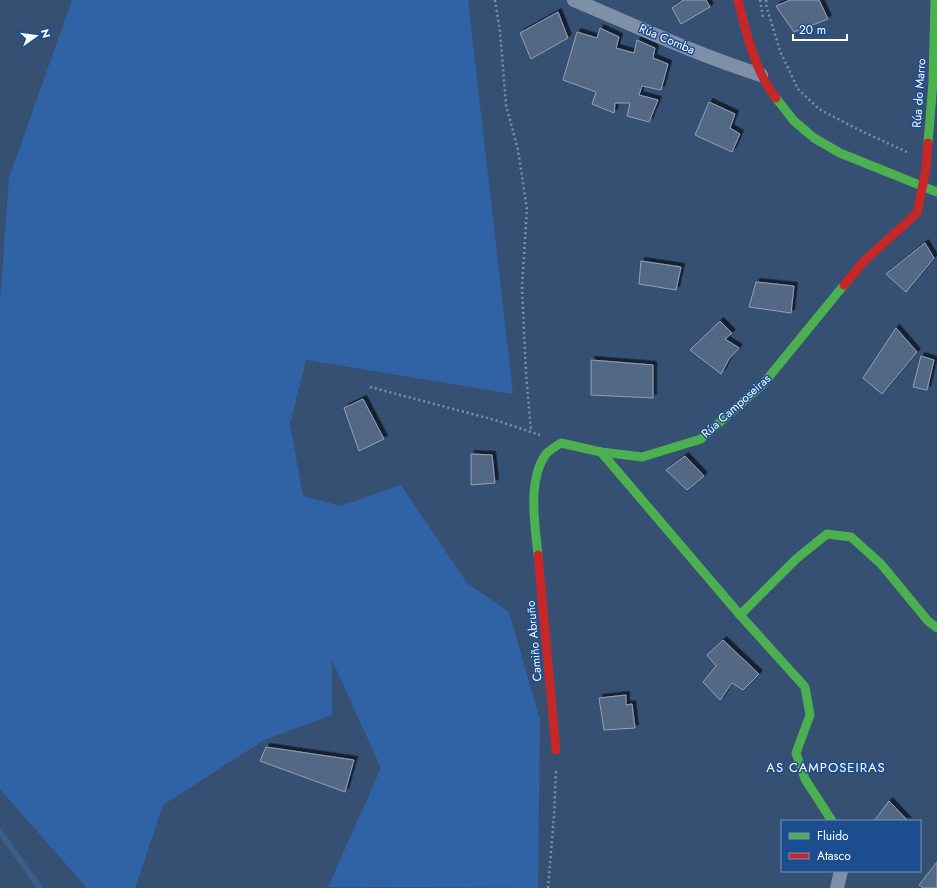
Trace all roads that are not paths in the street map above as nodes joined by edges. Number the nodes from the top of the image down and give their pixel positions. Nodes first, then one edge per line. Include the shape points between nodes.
1 (574, 0) edge
2 (738, 0) edge
3 (935, 0) edge
4 (761, 75) junction
5 (923, 187) junction
6 (937, 192) edge
7 (601, 452) junction
8 (740, 615) junction
9 (937, 628) edge
10 (556, 750) road end
11 (831, 820) edge
12 (841, 872) edge
13 (836, 888) edge

1 - 4 street, Rúa Comba
2 - 4 street via 745,30
3 - 5 street, Rúa do Marro via 933,82
4 - 5 street via 794,121 814,138 840,153
5 - 6 street
5 - 7 street, Rúa Camposeiras via 917,213 864,261 764,383 701,439 642,457
7 - 8 street
7 - 10 street, Camiño Abruño via 561,443 547,453 538,468 534,492
8 - 9 street via 796,559 827,534 851,536 881,564 928,621
8 - 11 street via 806,687 810,715 796,753 805,779
12 - 13 street

